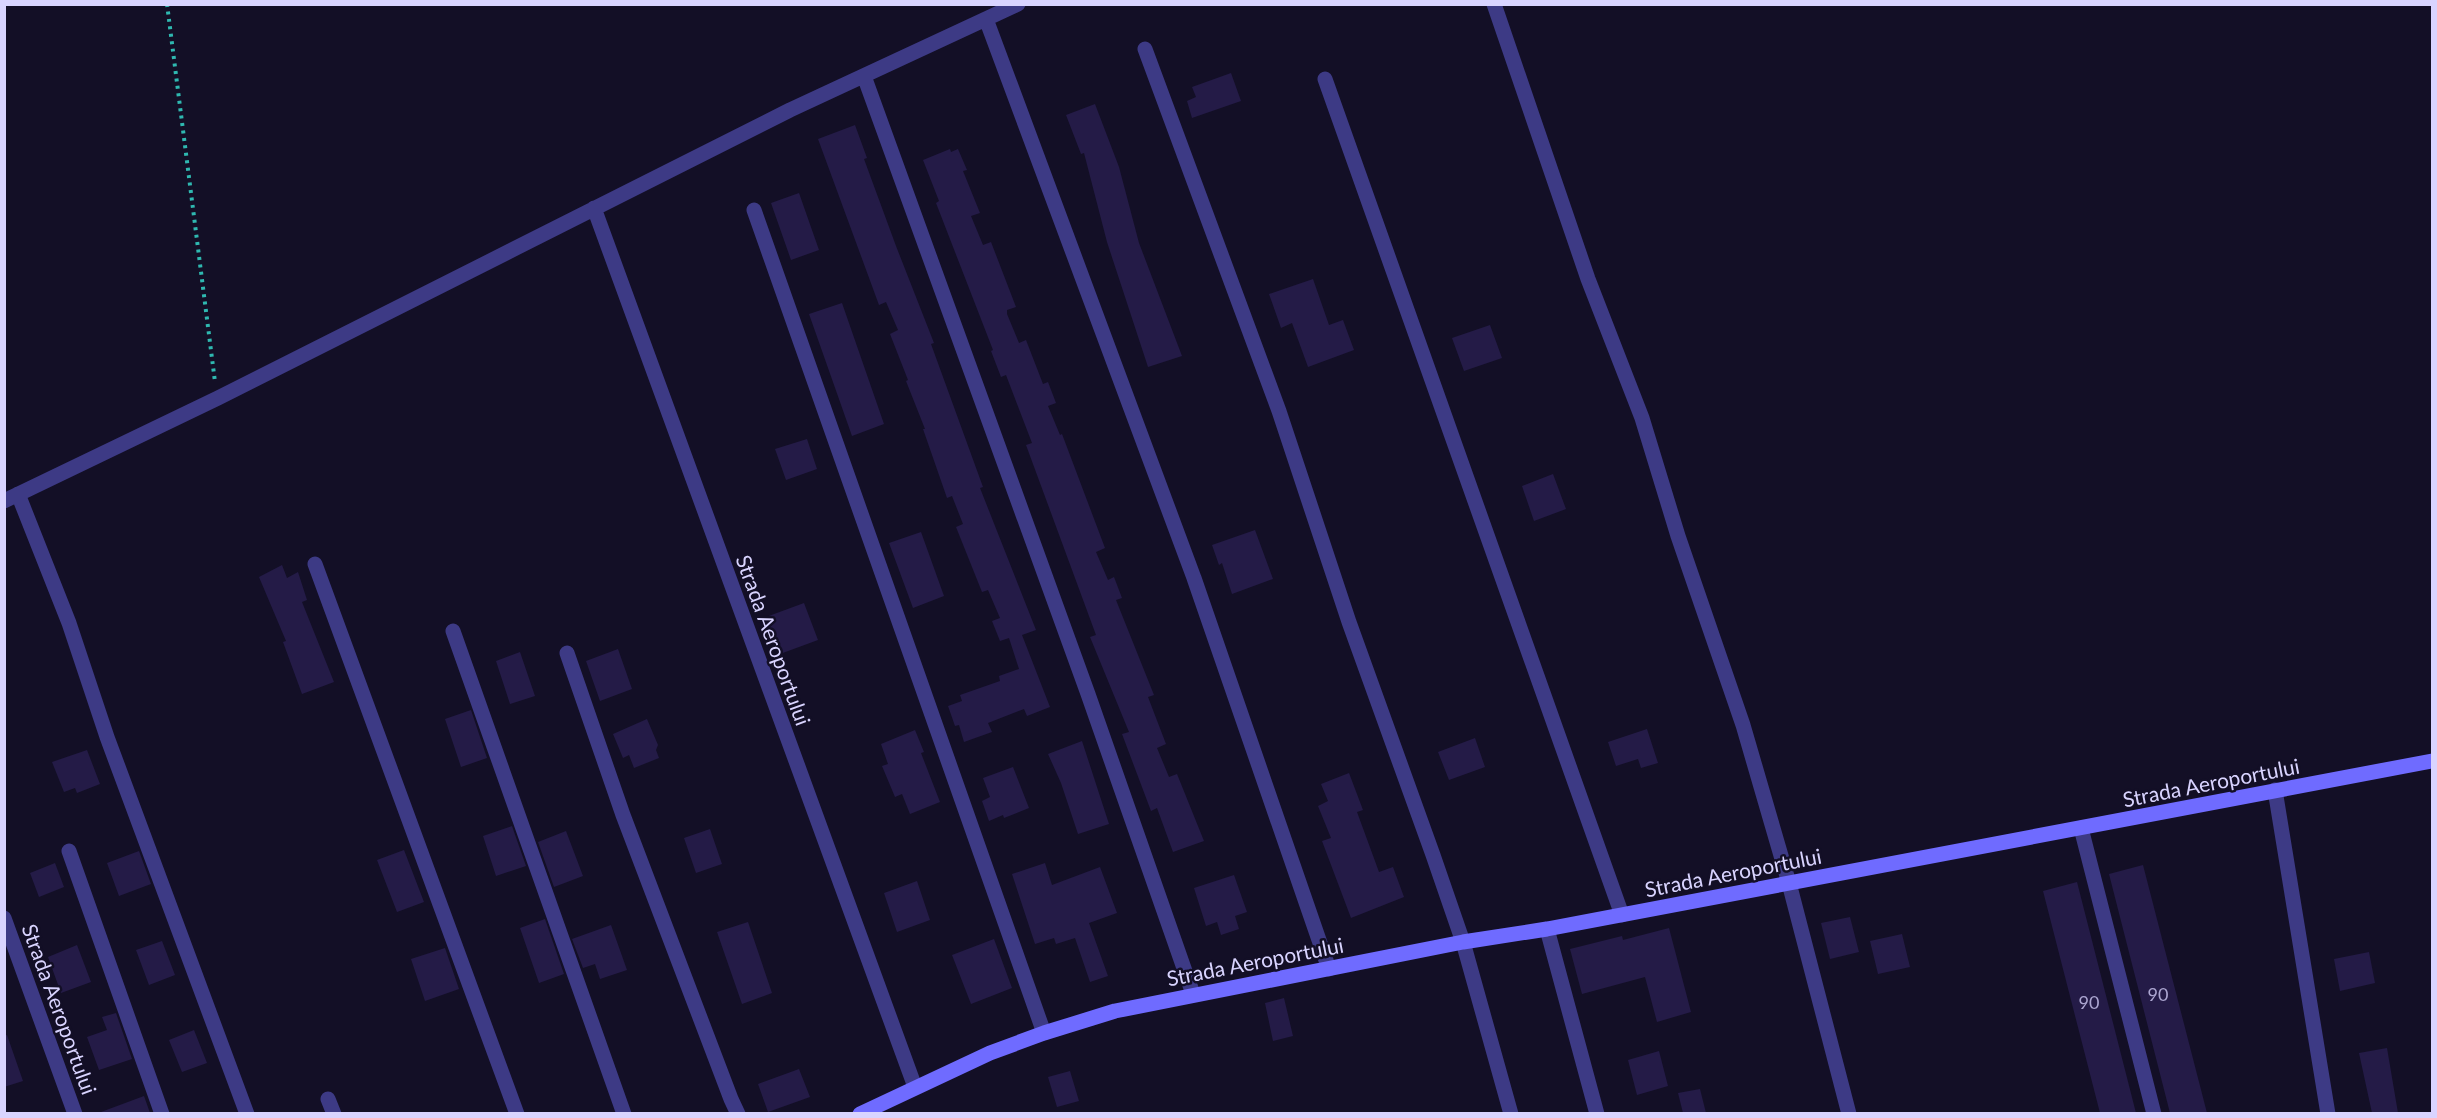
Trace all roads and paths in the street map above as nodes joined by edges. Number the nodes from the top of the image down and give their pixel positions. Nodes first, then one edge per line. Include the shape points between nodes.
1 (167, 4) edge
2 (1018, 4) edge
3 (1494, 4) edge
4 (986, 19) junction
5 (1144, 49) dead end
6 (864, 76) junction
7 (1325, 79) dead end
8 (594, 208) junction
9 (754, 210) dead end
10 (218, 398) junction
11 (11, 497) edge
12 (315, 564) dead end
13 (453, 631) dead end
14 (567, 653) dead end
15 (2433, 761) edge
16 (2275, 790) junction
17 (2081, 828) junction
18 (69, 851) dead end
19 (1789, 883) junction
20 (1622, 915) junction
21 (4, 918) edge
22 (1547, 929) junction
23 (1463, 942) junction
24 (1329, 969) junction
25 (1193, 994) junction
26 (1044, 1033) junction
27 (915, 1087) junction
28 (75, 1113) edge
29 (162, 1113) edge
30 (246, 1113) edge
31 (517, 1113) edge
32 (624, 1113) edge
33 (738, 1113) edge
34 (860, 1113) edge
35 (1511, 1113) edge
36 (1597, 1113) edge
37 (1849, 1113) edge
38 (2154, 1113) edge
39 (2328, 1113) edge

1 - 10 path
2 - 4 street
3 - 19 street via 1588,279 1642,418 1743,725
4 - 6 street
4 - 24 street via 1194,578
5 - 23 street via 1279,411
6 - 8 street
6 - 25 street
7 - 20 street
8 - 10 street
8 - 27 street, Strada Aeroportului
9 - 26 street
10 - 11 street
11 - 30 street via 69,623
12 - 31 street
13 - 32 street
14 - 33 street via 627,826
15 - 16 street, Strada Aeroportului
16 - 17 street, Strada Aeroportului
16 - 39 street
17 - 19 street, Strada Aeroportului
17 - 38 street
18 - 29 street
19 - 20 street, Strada Aeroportului
19 - 37 street
20 - 22 street, Strada Aeroportului
21 - 28 street, Strada Aeroportului
22 - 23 street, Strada Aeroportului
22 - 36 street
23 - 24 street, Strada Aeroportului
23 - 35 street
24 - 25 street, Strada Aeroportului
25 - 26 street, Strada Aeroportului via 1115,1011
26 - 27 street, Strada Aeroportului
27 - 34 street, Strada Aeroportului

